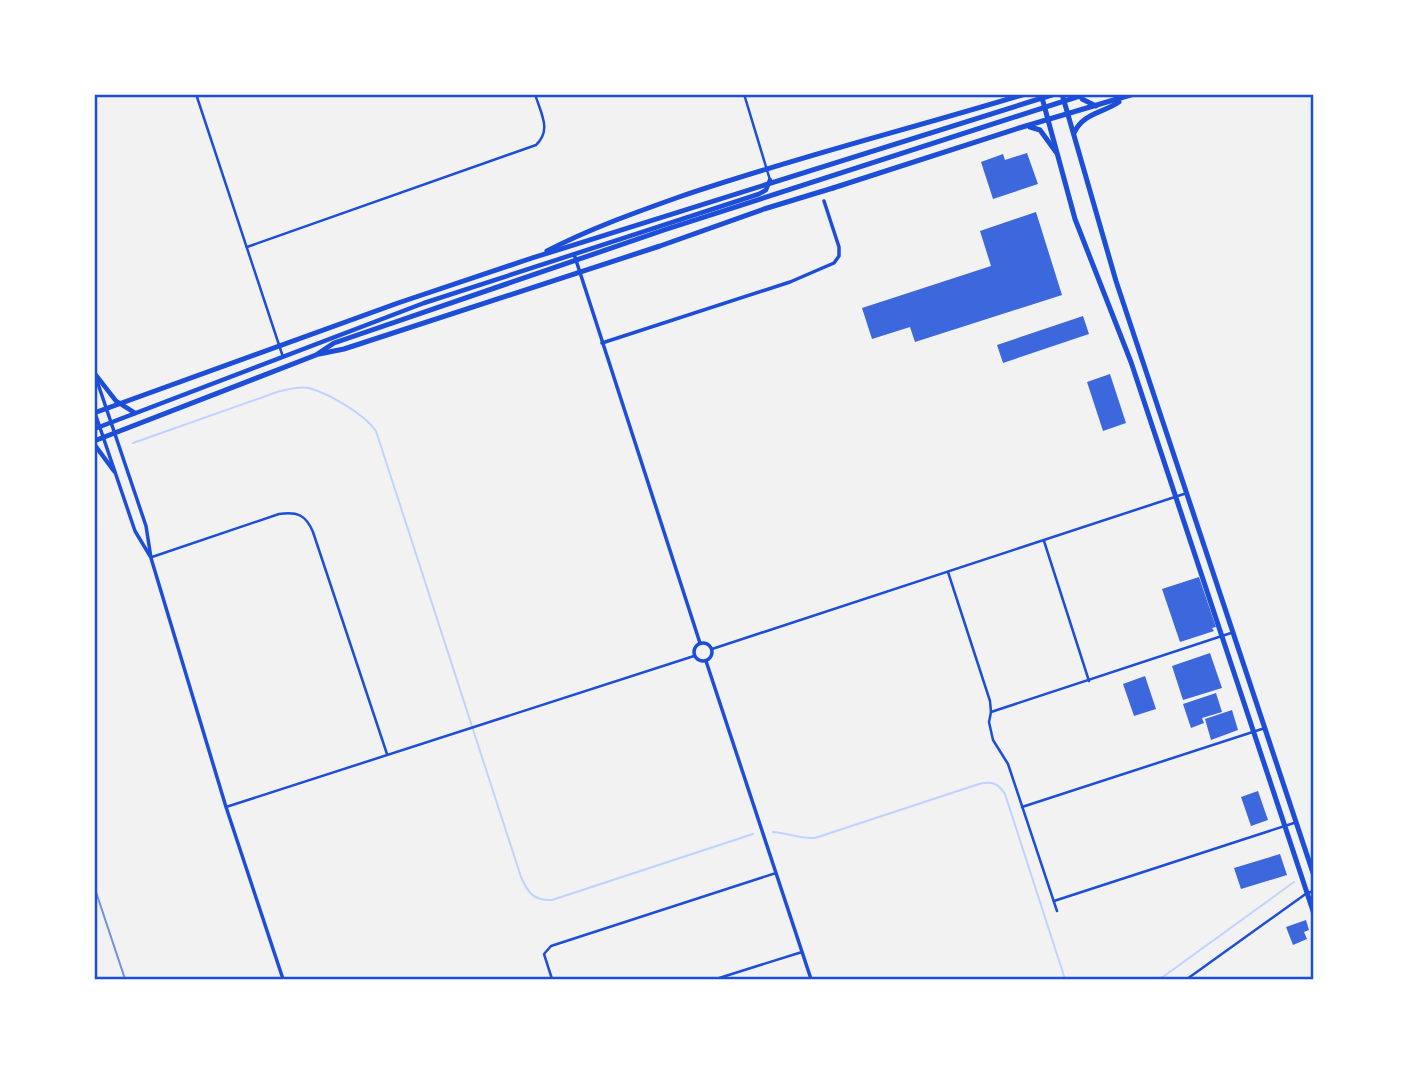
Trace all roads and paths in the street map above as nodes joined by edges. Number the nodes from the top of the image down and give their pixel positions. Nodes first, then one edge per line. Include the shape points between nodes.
1 (196, 94) edge
2 (534, 94) edge
3 (744, 94) edge
4 (1025, 94) edge
5 (1041, 94) edge
6 (1055, 94) edge
7 (1062, 94) edge
8 (1081, 94) edge
9 (1086, 94) edge
10 (1134, 94) edge
11 (1018, 96) edge
12 (1124, 98) junction
13 (1096, 106) junction
14 (1068, 114) junction
15 (1049, 120) junction
16 (1018, 128) junction
17 (1074, 133) junction
18 (1058, 155) junction
19 (770, 180) joint
20 (832, 188) junction
21 (812, 195) junction
22 (824, 201) junction
23 (247, 247) junction
24 (574, 254) junction
25 (532, 258) junction
26 (602, 343) junction
27 (316, 355) junction
28 (283, 357) junction
29 (95, 373) edge
30 (94, 412) edge
31 (135, 413) junction
32 (111, 423) junction
33 (97, 428) edge
34 (94, 442) edge
35 (114, 471) junction
36 (1187, 493) junction
37 (1175, 497) junction
38 (1043, 540) junction
39 (151, 558) junction
40 (948, 572) junction
41 (1234, 633) junction
42 (1222, 636) junction
43 (700, 643) junction
44 (712, 649) junction
45 (694, 656) junction
46 (706, 661) junction
47 (1089, 681) junction
48 (991, 712) junction
49 (1265, 728) junction
50 (1253, 732) junction
51 (387, 754) junction
52 (226, 807) junction
53 (1022, 807) junction
54 (1296, 822) junction
55 (1284, 826) junction
56 (776, 873) junction
57 (1314, 876) edge
58 (1310, 892) edge
59 (1054, 901) junction
60 (1057, 911) dead end
61 (1314, 914) edge
62 (802, 952) junction
63 (283, 979) edge
64 (552, 979) edge
65 (716, 979) edge
66 (811, 979) edge
67 (1187, 979) edge

1 - 23 street
2 - 23 street via 546,132 536,145
3 - 19 street
4 - 11 highway
5 - 15 highway
6 - 25 highway
7 - 14 highway
8 - 13 highway
9 - 27 highway via 501,284 334,343
10 - 12 highway
11 - 25 highway via 714,185 576,236
12 - 13 highway
12 - 17 highway via 1086,117
13 - 14 highway
14 - 15 highway
14 - 17 highway
15 - 16 highway
15 - 18 highway
16 - 18 highway via 1041,130
16 - 20 highway
17 - 36 highway via 1116,281
18 - 37 highway via 1075,219 1131,362
19 - 24 main road via 759,194
20 - 21 highway
20 - 22 street
21 - 22 street
21 - 27 highway
22 - 26 street via 839,247 834,263 790,282
23 - 28 street
24 - 26 street
24 - 28 main road via 424,303
25 - 30 highway
26 - 43 street
27 - 34 highway
28 - 31 main road
29 - 31 main road via 107,392
29 - 32 street
30 - 33 street
31 - 32 main road
32 - 33 main road
32 - 39 street via 146,526
33 - 35 street
34 - 35 main road
35 - 39 street via 135,531
36 - 37 street
36 - 41 highway
37 - 38 street
37 - 42 highway
38 - 40 street
38 - 47 street
39 - 51 street via 279,514 303,516 313,532
39 - 52 street
40 - 44 street
40 - 48 street
41 - 42 street
41 - 49 highway
42 - 47 street
42 - 50 highway
43 - 44 street
43 - 45 street
44 - 46 street
45 - 46 street
45 - 51 street
46 - 56 street
47 - 48 street
48 - 53 street via 993,740 1008,764
49 - 50 street
49 - 54 highway
50 - 53 street
50 - 55 highway
51 - 52 street
52 - 63 street
53 - 59 street
54 - 55 street
54 - 57 highway
55 - 58 highway
55 - 59 street
56 - 62 street
56 - 64 street via 551,946 545,950
58 - 61 highway
58 - 67 street
59 - 60 street
62 - 65 street
62 - 66 street

